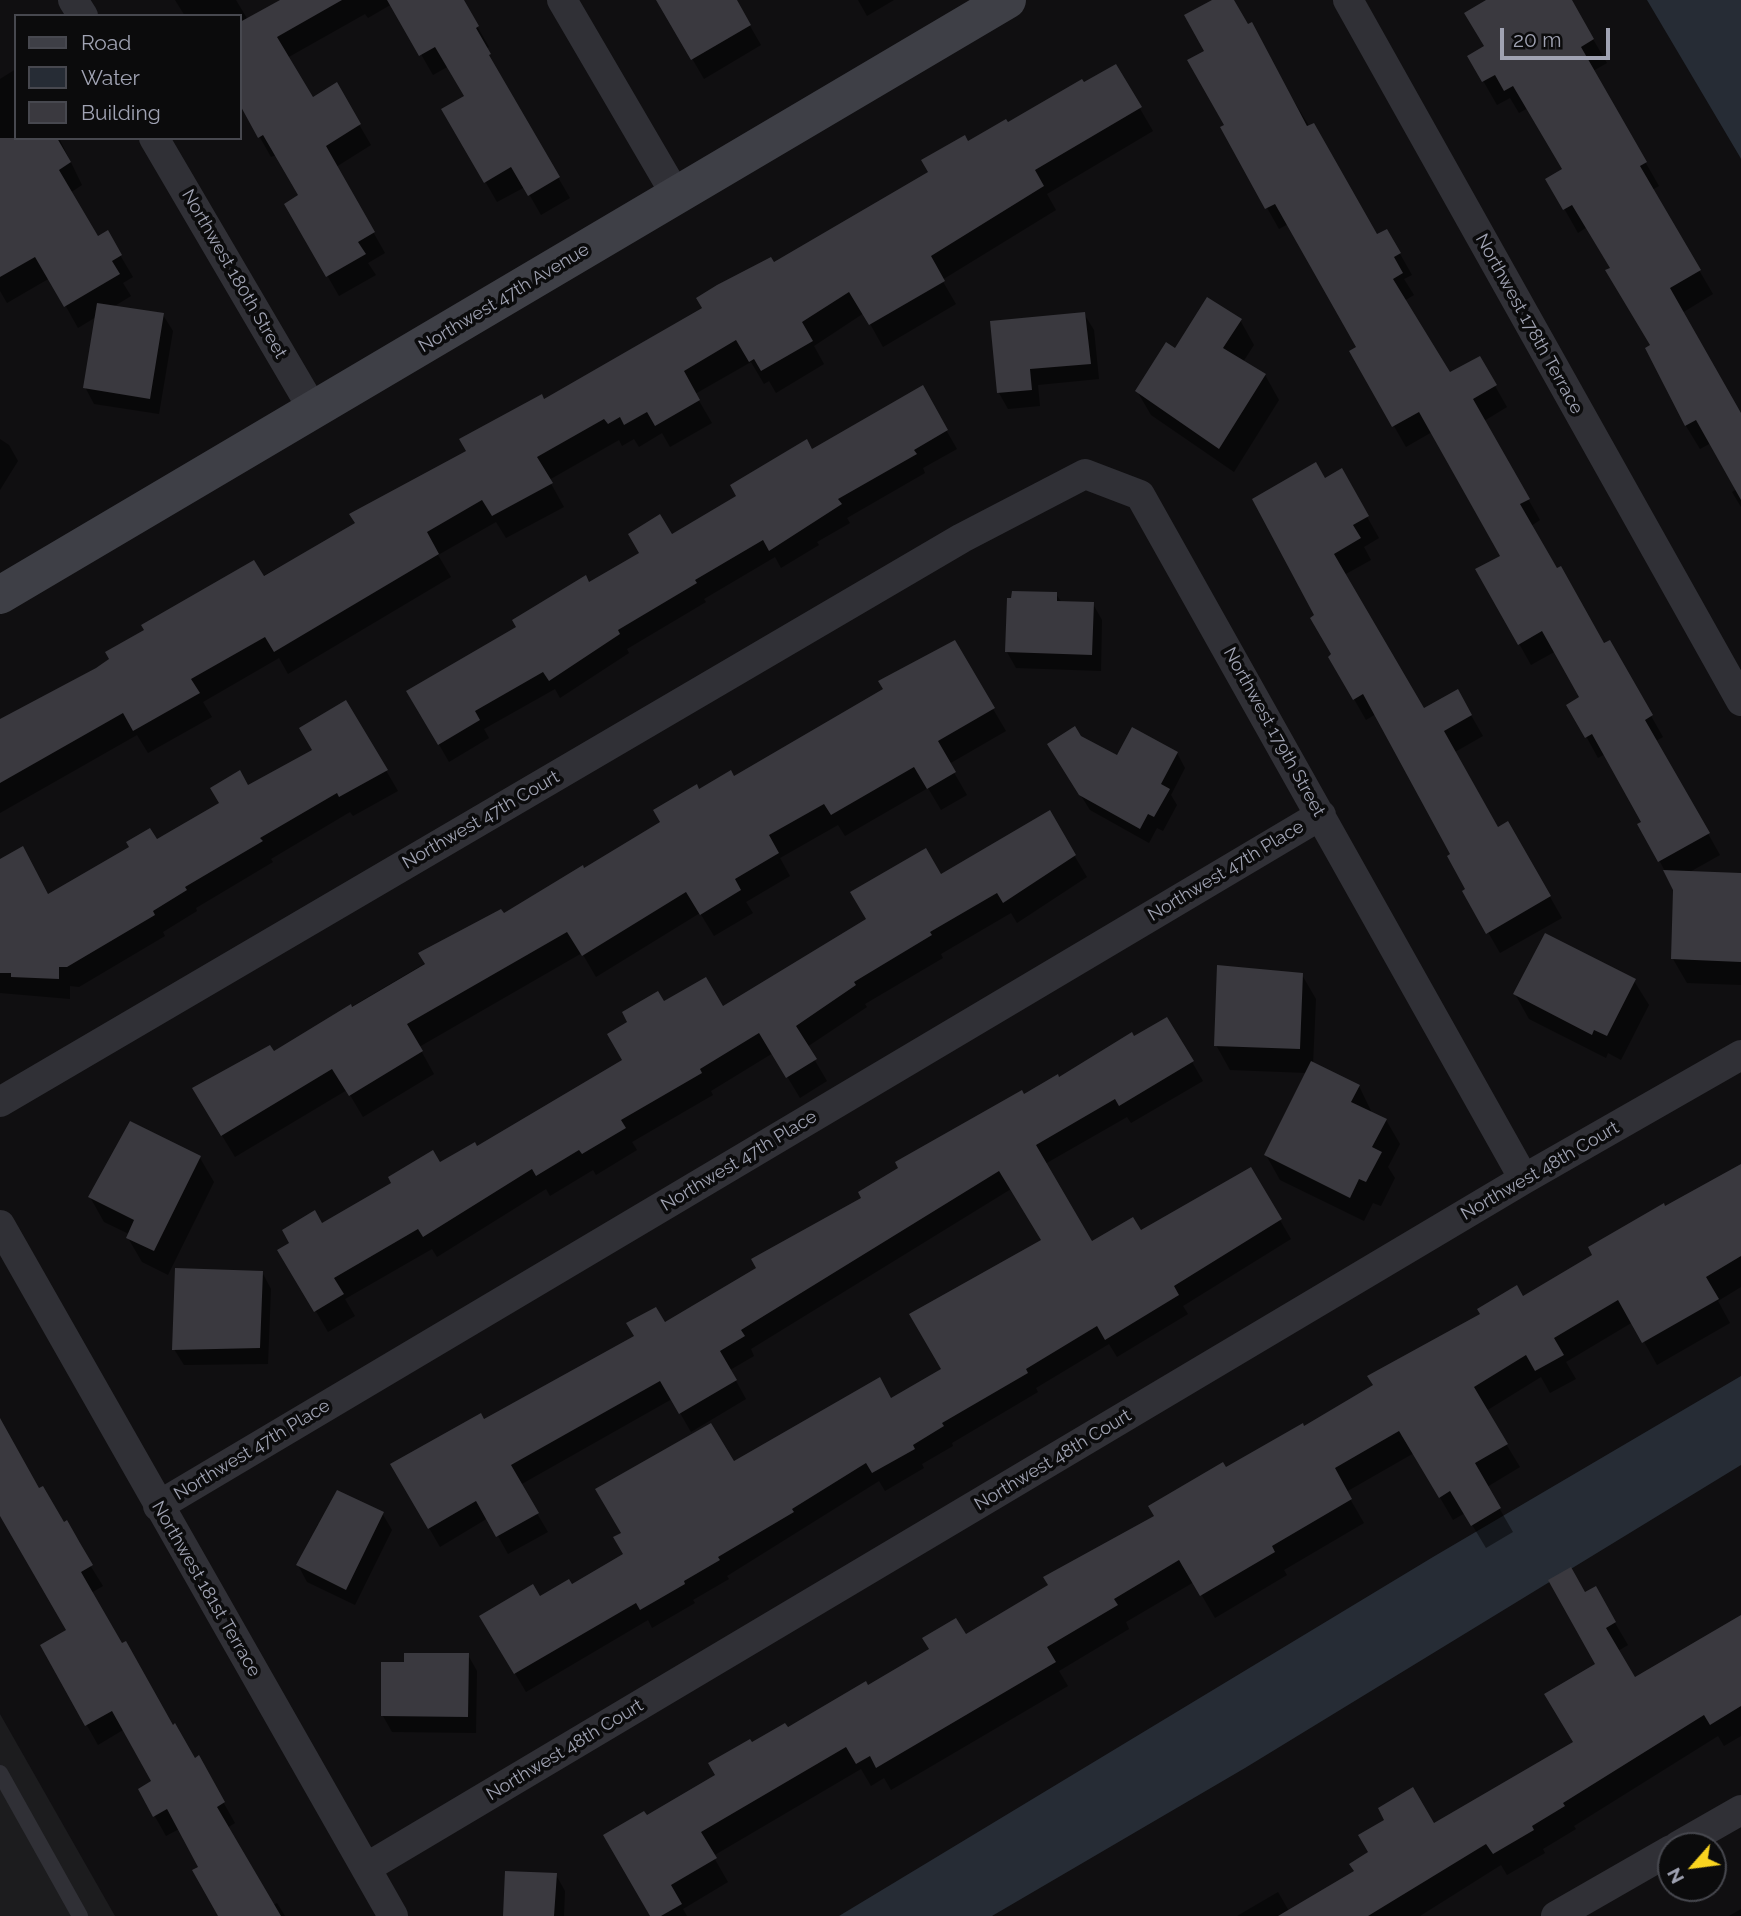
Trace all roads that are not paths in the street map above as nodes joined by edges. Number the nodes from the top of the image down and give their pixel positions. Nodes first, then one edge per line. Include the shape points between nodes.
1 (562, 0) edge
2 (1007, 0) edge
3 (1348, 0) edge
4 (156, 140) edge
5 (676, 195) junction
6 (314, 411) junction
7 (962, 538) joint
8 (0, 595) edge
9 (1741, 701) edge
10 (1321, 815) junction
11 (1741, 1055) edge
12 (0, 1102) edge
13 (1524, 1179) junction
14 (0, 1224) edge
15 (158, 1507) junction
16 (0, 1773) edge
17 (1741, 1810) edge
18 (1702, 1832) edge
19 (1657, 1858) edge
20 (366, 1868) junction
21 (80, 1916) edge
22 (393, 1916) edge
23 (1556, 1916) edge

1 - 5 street
2 - 5 main road, Northwest 47th Avenue
3 - 9 street, Northwest 178th Terrace
4 - 6 street, Northwest 180th Street
5 - 6 main road, Northwest 47th Avenue
6 - 8 main road, Northwest 47th Avenue
7 - 10 street, Northwest 179th Street via 1085,474 1140,495
7 - 12 street, Northwest 47th Court
10 - 13 street, Northwest 179th Street
10 - 15 street, Northwest 47th Place
11 - 13 street, Northwest 48th Court
13 - 20 street, Northwest 48th Court
14 - 15 street, Northwest 181st Terrace
15 - 20 street, Northwest 181st Terrace
16 - 21 lane
17 - 18 street
19 - 23 street
20 - 22 street, Northwest 181st Terrace

